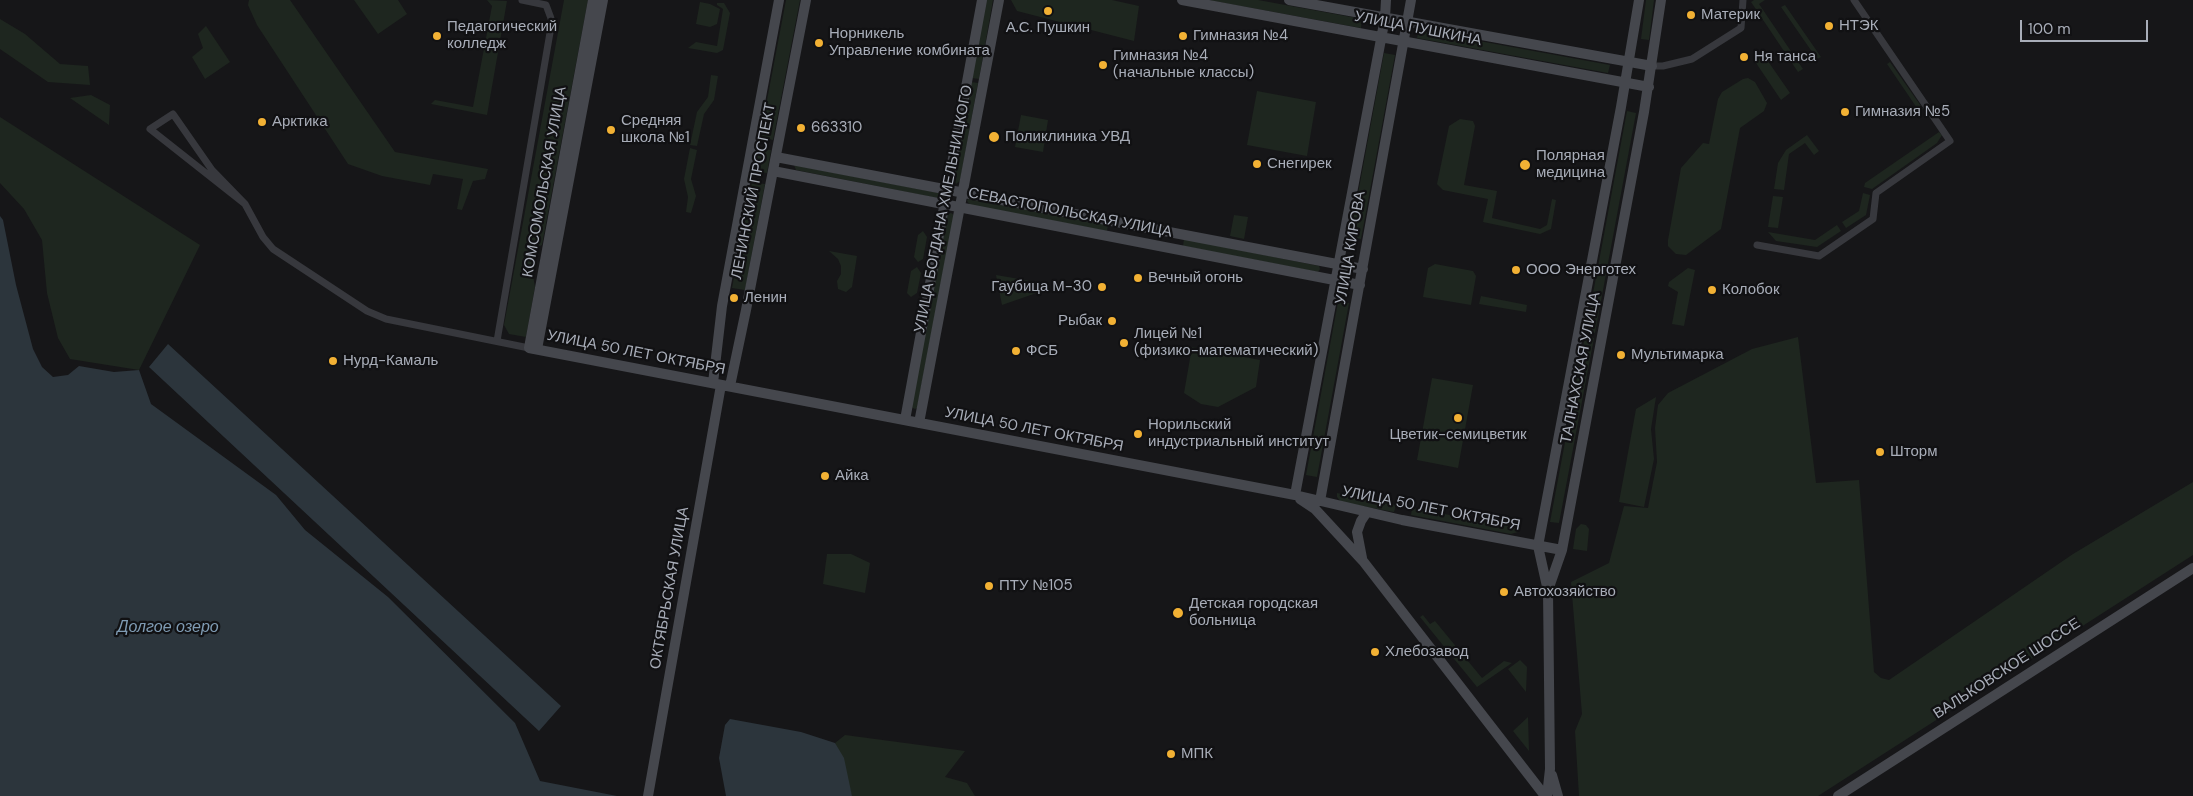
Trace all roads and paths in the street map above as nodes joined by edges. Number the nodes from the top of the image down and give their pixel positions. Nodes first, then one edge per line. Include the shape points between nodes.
1 (522, 0) edge
2 (593, 0) edge
3 (603, 0) edge
4 (779, 0) edge
5 (806, 0) edge
6 (982, 0) edge
7 (999, 0) edge
8 (1182, 0) edge
9 (1289, 0) edge
10 (1386, 0) edge
11 (1411, 0) edge
12 (1639, 0) edge
13 (1661, 0) edge
14 (1743, 0) edge
15 (1854, 0) edge
16 (1385, 18) junction
17 (1408, 22) junction
18 (1382, 37) junction
19 (1404, 41) junction
20 (1629, 62) junction
21 (1652, 66) junction
22 (584, 75) junction
23 (1625, 82) junction
24 (1649, 87) junction
25 (776, 157) junction
26 (773, 171) junction
27 (947, 189) junction
28 (962, 192) junction
29 (245, 204) junction
30 (944, 204) junction
31 (960, 207) junction
32 (1114, 221) junction
33 (1182, 234) junction
34 (1112, 236) junction
35 (1757, 245) dead end
36 (1178, 250) junction
37 (1338, 264) junction
38 (1363, 269) junction
39 (1336, 280) junction
40 (1360, 285) junction
41 (497, 341) junction
42 (533, 348) junction
43 (721, 385) junction
44 (905, 420) junction
45 (919, 423) junction
46 (1295, 495) junction
47 (1320, 502) junction
48 (1367, 512) junction
49 (1538, 546) junction
50 (1562, 550) junction
51 (1363, 561) junction
52 (2193, 568) edge
53 (1548, 591) junction
54 (1550, 769) junction
55 (648, 796) edge
56 (1546, 796) edge
57 (1558, 796) edge
58 (1838, 796) edge

1 - 41 street via 546,5 552,21
2 - 22 street, КОМСОМОЛЬСКАЯ УЛИЦА
3 - 22 street, КОМСОМОЛЬСКАЯ УЛИЦА
4 - 43 street, ЛЕНИНСКИЙ ПРОСПЕКТ via 722,306
5 - 25 street, ЛЕНИНСКИЙ ПРОСПЕКТ
6 - 27 street, УЛИЦА БОГДАНА ХМЕЛЬНИЦКОГО
7 - 28 street, УЛИЦА БОГДАНА ХМЕЛЬНИЦКОГО
8 - 18 street, УЛИЦА ПУШКИНА
9 - 16 street, УЛИЦА ПУШКИНА
10 - 16 street, УЛИЦА КИРОВА
11 - 17 street, УЛИЦА КИРОВА
12 - 20 street, ТАЛНАХСКАЯ УЛИЦА
13 - 21 street, ТАЛНАХСКАЯ УЛИЦА
14 - 21 street via 1740,28 1692,59
15 - 35 street via 1950,141 1876,192 1873,219 1819,256
16 - 17 street, УЛИЦА ПУШКИНА
16 - 18 street, УЛИЦА КИРОВА
17 - 19 street, УЛИЦА КИРОВА
17 - 20 street, УЛИЦА ПУШКИНА
18 - 19 street, УЛИЦА ПУШКИНА
18 - 37 street, УЛИЦА КИРОВА
19 - 23 street, УЛИЦА ПУШКИНА
19 - 38 street, УЛИЦА КИРОВА
20 - 21 street, УЛИЦА ПУШКИНА
20 - 23 street, ТАЛНАХСКАЯ УЛИЦА
21 - 24 street, ТАЛНАХСКАЯ УЛИЦА
22 - 42 street, КОМСОМОЛЬСКАЯ УЛИЦА
23 - 24 street, УЛИЦА ПУШКИНА
23 - 49 street, ТАЛНАХСКАЯ УЛИЦА
24 - 50 street, ТАЛНАХСКАЯ УЛИЦА
25 - 26 street, ЛЕНИНСКИЙ ПРОСПЕКТ
25 - 27 street, СЕВАСТОПОЛЬСКАЯ УЛИЦА
26 - 30 street, СЕВАСТОПОЛЬСКАЯ УЛИЦА
26 - 43 street, ЛЕНИНСКИЙ ПРОСПЕКТ via 746,310
27 - 28 street, СЕВАСТОПОЛЬСКАЯ УЛИЦА
27 - 30 street, УЛИЦА БОГДАНА ХМЕЛЬНИЦКОГО
28 - 31 street, УЛИЦА БОГДАНА ХМЕЛЬНИЦКОГО
28 - 32 street, СЕВАСТОПОЛЬСКАЯ УЛИЦА
29 - 29 street via 212,170 173,114 150,129
29 - 41 street via 273,249 367,311 386,319
30 - 31 street, СЕВАСТОПОЛЬСКАЯ УЛИЦА
30 - 44 street, УЛИЦА БОГДАНА ХМЕЛЬНИЦКОГО
31 - 34 street, СЕВАСТОПОЛЬСКАЯ УЛИЦА
31 - 45 street, УЛИЦА БОГДАНА ХМЕЛЬНИЦКОГО
32 - 33 street, СЕВАСТОПОЛЬСКАЯ УЛИЦА
32 - 34 street
33 - 36 street
33 - 37 street, СЕВАСТОПОЛЬСКАЯ УЛИЦА
34 - 36 street, СЕВАСТОПОЛЬСКАЯ УЛИЦА
36 - 39 street, СЕВАСТОПОЛЬСКАЯ УЛИЦА
37 - 38 street, СЕВАСТОПОЛЬСКАЯ УЛИЦА
37 - 39 street, УЛИЦА КИРОВА
38 - 40 street, УЛИЦА КИРОВА
39 - 40 street, СЕВАСТОПОЛЬСКАЯ УЛИЦА
39 - 46 street, УЛИЦА КИРОВА
40 - 47 street, УЛИЦА КИРОВА
41 - 42 street
42 - 43 street, УЛИЦА 50 ЛЕТ ОКТЯБРЯ
43 - 44 street, УЛИЦА 50 ЛЕТ ОКТЯБРЯ
43 - 55 street, ОКТЯБРЬСКАЯ УЛИЦА
44 - 45 street, УЛИЦА 50 ЛЕТ ОКТЯБРЯ
45 - 46 street, УЛИЦА 50 ЛЕТ ОКТЯБРЯ
46 - 47 street, УЛИЦА 50 ЛЕТ ОКТЯБРЯ
46 - 51 street via 1315,509
47 - 48 street, УЛИЦА 50 ЛЕТ ОКТЯБРЯ
48 - 49 street, УЛИЦА 50 ЛЕТ ОКТЯБРЯ
48 - 51 street via 1357,532
49 - 50 street, УЛИЦА 50 ЛЕТ ОКТЯБРЯ
49 - 53 street, ТАЛНАХСКАЯ УЛИЦА
50 - 53 street, ТАЛНАХСКАЯ УЛИЦА
51 - 56 street
52 - 58 street, ВАЛЬКОВСКОЕ ШОССЕ
53 - 54 street, ТАЛНАХСКАЯ УЛИЦА
54 - 56 street, ТАЛНАХСКАЯ УЛИЦА
54 - 57 street

